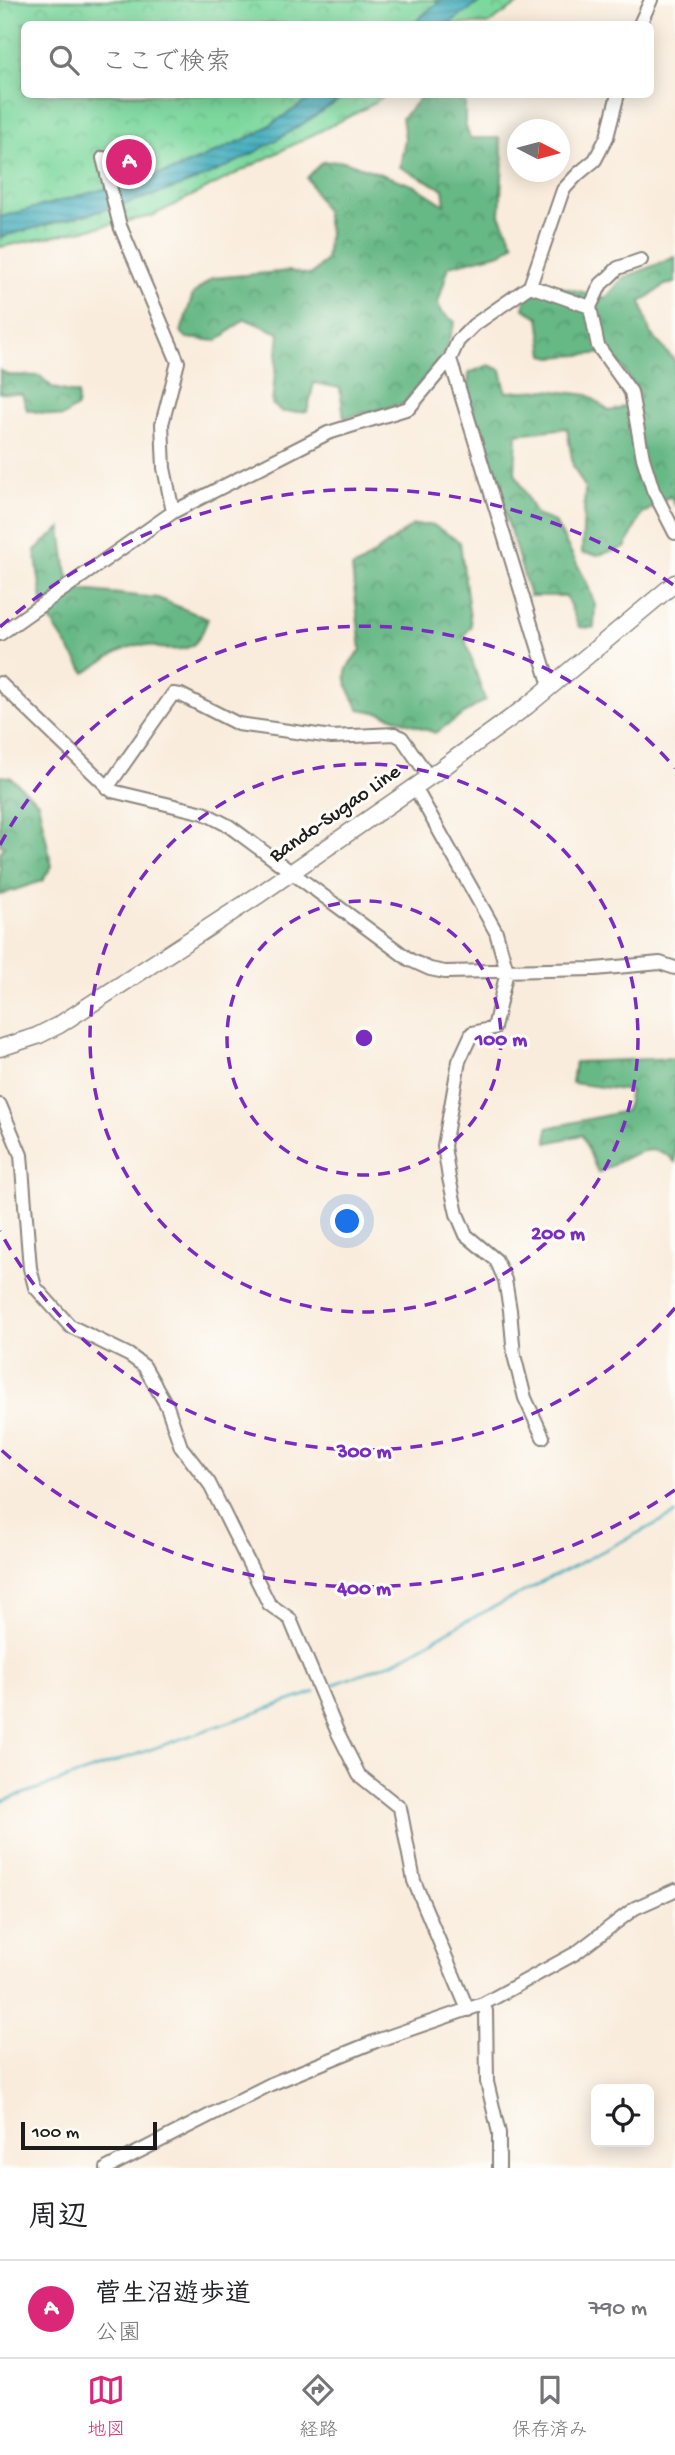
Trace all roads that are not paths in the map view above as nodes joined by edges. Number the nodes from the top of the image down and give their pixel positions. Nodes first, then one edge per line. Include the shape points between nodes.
1 (650, 0) edge
2 (641, 21) edge
3 (617, 98) edge
4 (104, 161) dead end
5 (641, 260) dead end
6 (530, 286) junction
7 (590, 307) junction
8 (450, 359) junction
9 (173, 512) junction
10 (675, 533) edge
11 (675, 583) edge
12 (0, 634) edge
13 (0, 683) edge
14 (550, 686) junction
15 (429, 777) junction
16 (414, 786) junction
17 (107, 788) junction
18 (290, 872) junction
19 (675, 968) edge
20 (507, 971) junction
21 (0, 1048) edge
22 (0, 1105) edge
23 (543, 1437) dead end
24 (675, 1890) edge
25 (483, 2004) junction
26 (467, 2010) junction
27 (107, 2168) edge
28 (499, 2168) edge

1 - 2 street
3 - 6 street via 607,137 595,160 563,190
4 - 9 street via 120,226 178,362 162,424
5 - 7 street via 608,277
6 - 7 street
6 - 8 street via 474,325 458,341
7 - 10 street via 598,346 631,392 643,458
8 - 9 street via 409,408 328,433
8 - 14 street
9 - 12 street
11 - 14 main road, Bando-Sugao Line
13 - 17 street
14 - 15 main road, Bando-Sugao Line
15 - 16 main road, Bando-Sugao Line
15 - 17 street via 395,734 332,737 237,724 173,695
16 - 18 main road, Bando-Sugao Line
16 - 20 street via 496,932
17 - 18 street via 204,813
18 - 20 street via 410,960 445,972
18 - 21 main road, Bando-Sugao Line via 59,1025
19 - 20 street via 660,963
20 - 23 street via 495,1028 472,1033 459,1061 444,1146 457,1214 466,1235 496,1260 505,1280 514,1355 525,1398
22 - 26 street via 21,1155 35,1287 70,1326 144,1366 167,1406 181,1447 209,1483 269,1604 290,1619 359,1775 400,1808 414,1881
24 - 25 street via 635,1908 576,1953
25 - 26 street
25 - 28 street via 487,2082 499,2133
26 - 27 street via 271,2084

